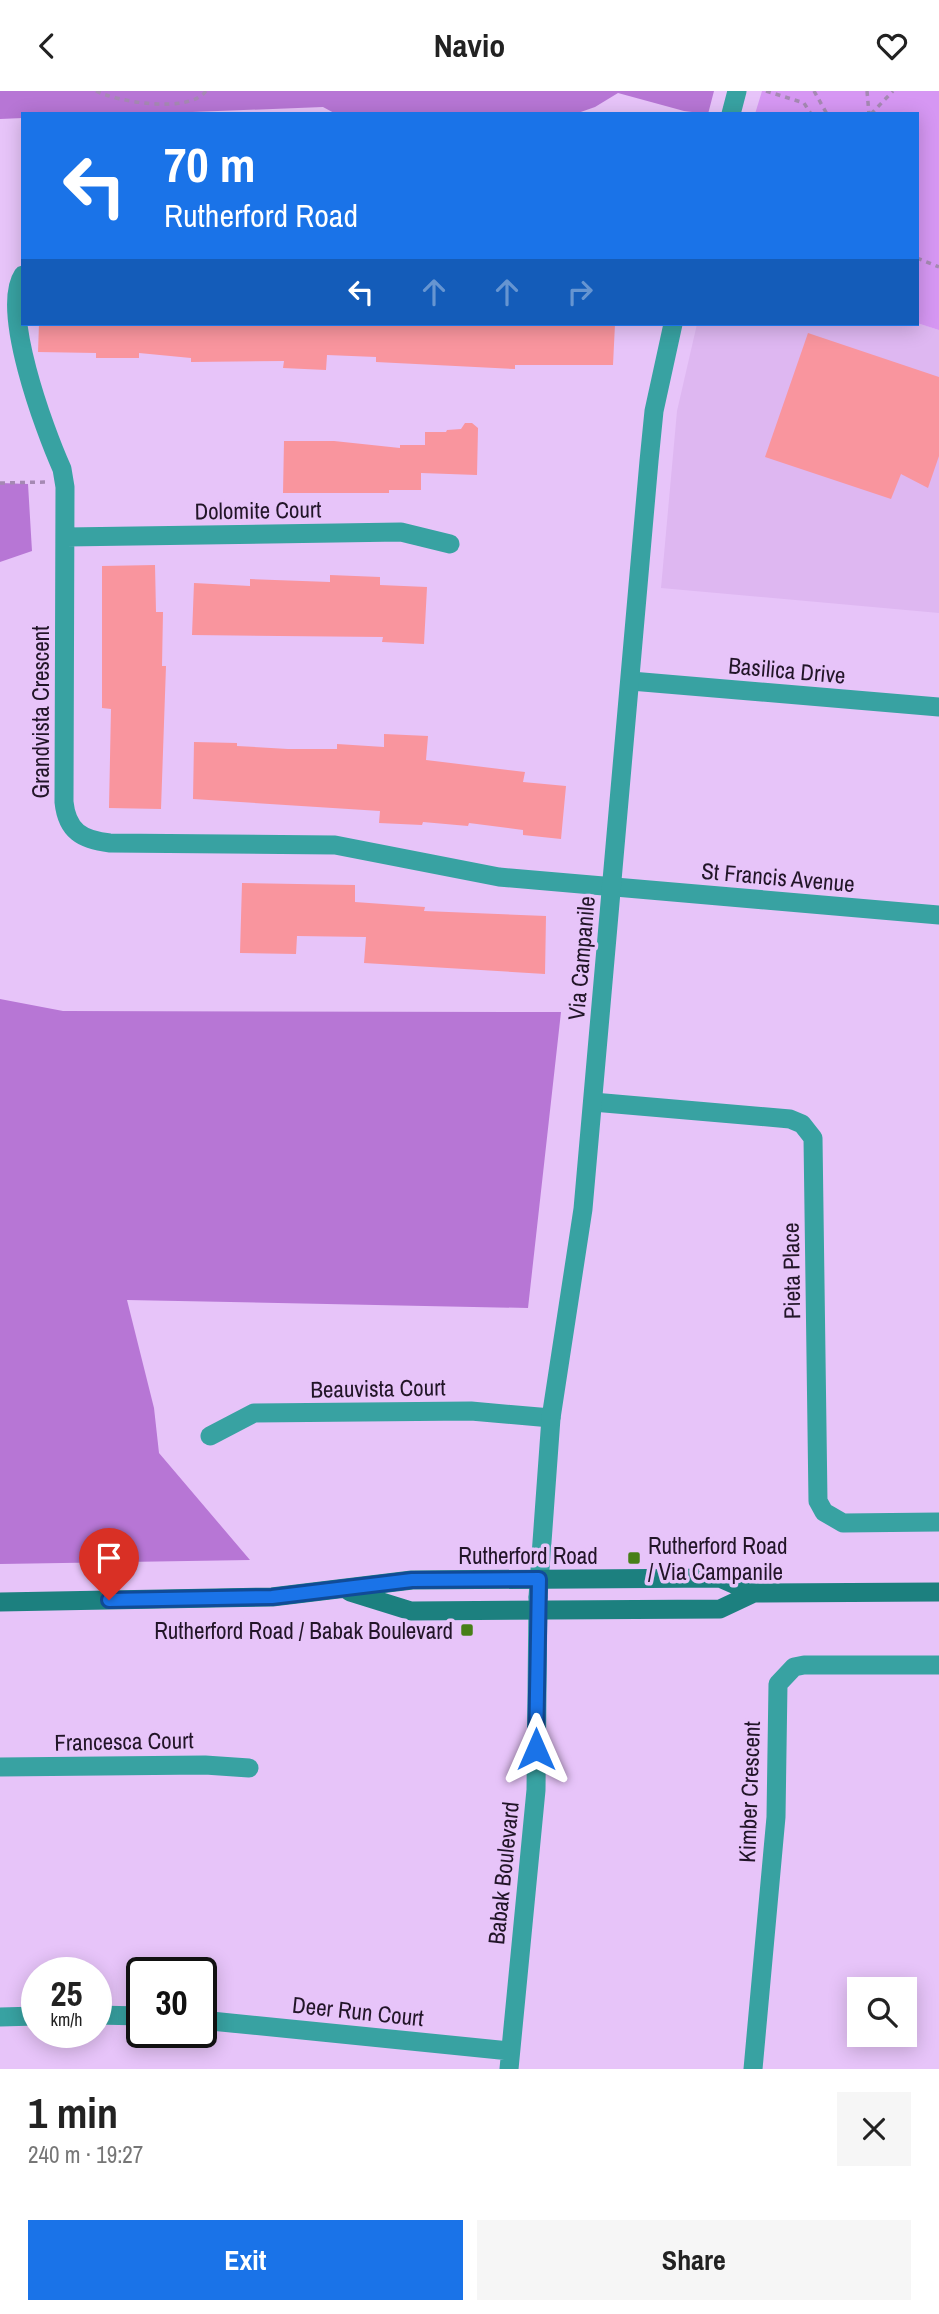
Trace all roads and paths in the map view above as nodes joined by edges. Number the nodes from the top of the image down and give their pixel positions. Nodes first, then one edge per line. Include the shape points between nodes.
1 (96, 91) edge
2 (206, 91) edge
3 (737, 91) edge
4 (766, 91) edge
5 (800, 91) edge
6 (814, 91) edge
7 (867, 91) edge
8 (893, 91) edge
9 (797, 100) junction
10 (732, 112) edge
11 (810, 112) edge
12 (826, 112) edge
13 (870, 112) edge
14 (872, 112) edge
15 (919, 259) edge
16 (939, 267) edge
17 (21, 277) edge
18 (673, 326) edge
19 (49, 482) dead end
20 (0, 483) edge
21 (65, 537) junction
22 (450, 544) dead end
23 (631, 681) junction
24 (939, 707) edge
25 (612, 887) junction
26 (939, 915) edge
27 (593, 1102) junction
28 (551, 1417) junction
29 (210, 1436) dead end
30 (939, 1522) edge
31 (342, 1590) junction
32 (939, 1592) edge
33 (754, 1593) junction
34 (538, 1596) junction
35 (0, 1602) edge
36 (939, 1665) edge
37 (0, 1767) edge
38 (250, 1768) dead end
39 (21, 2016) edge
40 (0, 2017) edge
41 (217, 2022) edge
42 (510, 2060) edge
43 (753, 2069) edge

1 - 2 path via 113,99 153,105 186,100
3 - 10 street
4 - 9 path
5 - 9 path
6 - 12 path
7 - 13 path
8 - 14 path
9 - 11 path
15 - 16 path
17 - 21 street, Grandvista Crescent via 6,301 6,329 26,397 62,469
18 - 23 street, Via Campanile via 654,411
19 - 20 path
21 - 22 street, Dolomite Court via 401,532
21 - 25 street, Grandvista Crescent via 64,802 73,832 110,843 335,845 499,877
23 - 24 street, Basilica Drive
23 - 25 street, Via Campanile
25 - 26 street, St Francis Avenue
25 - 27 street, Via Campanile
27 - 28 street, Via Campanile via 578,1247
27 - 30 street, Pieta Place via 790,1119 802,1124 813,1138 818,1501 824,1512 842,1523
28 - 29 street, Beauvista Court via 471,1411 254,1413
28 - 34 street, Via Campanile
31 - 34 main road, Rutherford Road via 412,1580
31 - 34 main road, Rutherford Road via 411,1611
31 - 35 main road, Rutherford Road via 272,1597
32 - 33 main road, Rutherford Road
33 - 34 main road, Rutherford Road via 720,1609
33 - 34 main road, Rutherford Road via 720,1578
34 - 42 street, Babak Boulevard via 536,1790
36 - 43 street, Kimber Crescent via 804,1665 794,1667 778,1684 776,1817
37 - 38 street, Francesca Court
39 - 40 street
41 - 42 street, Deer Run Court

